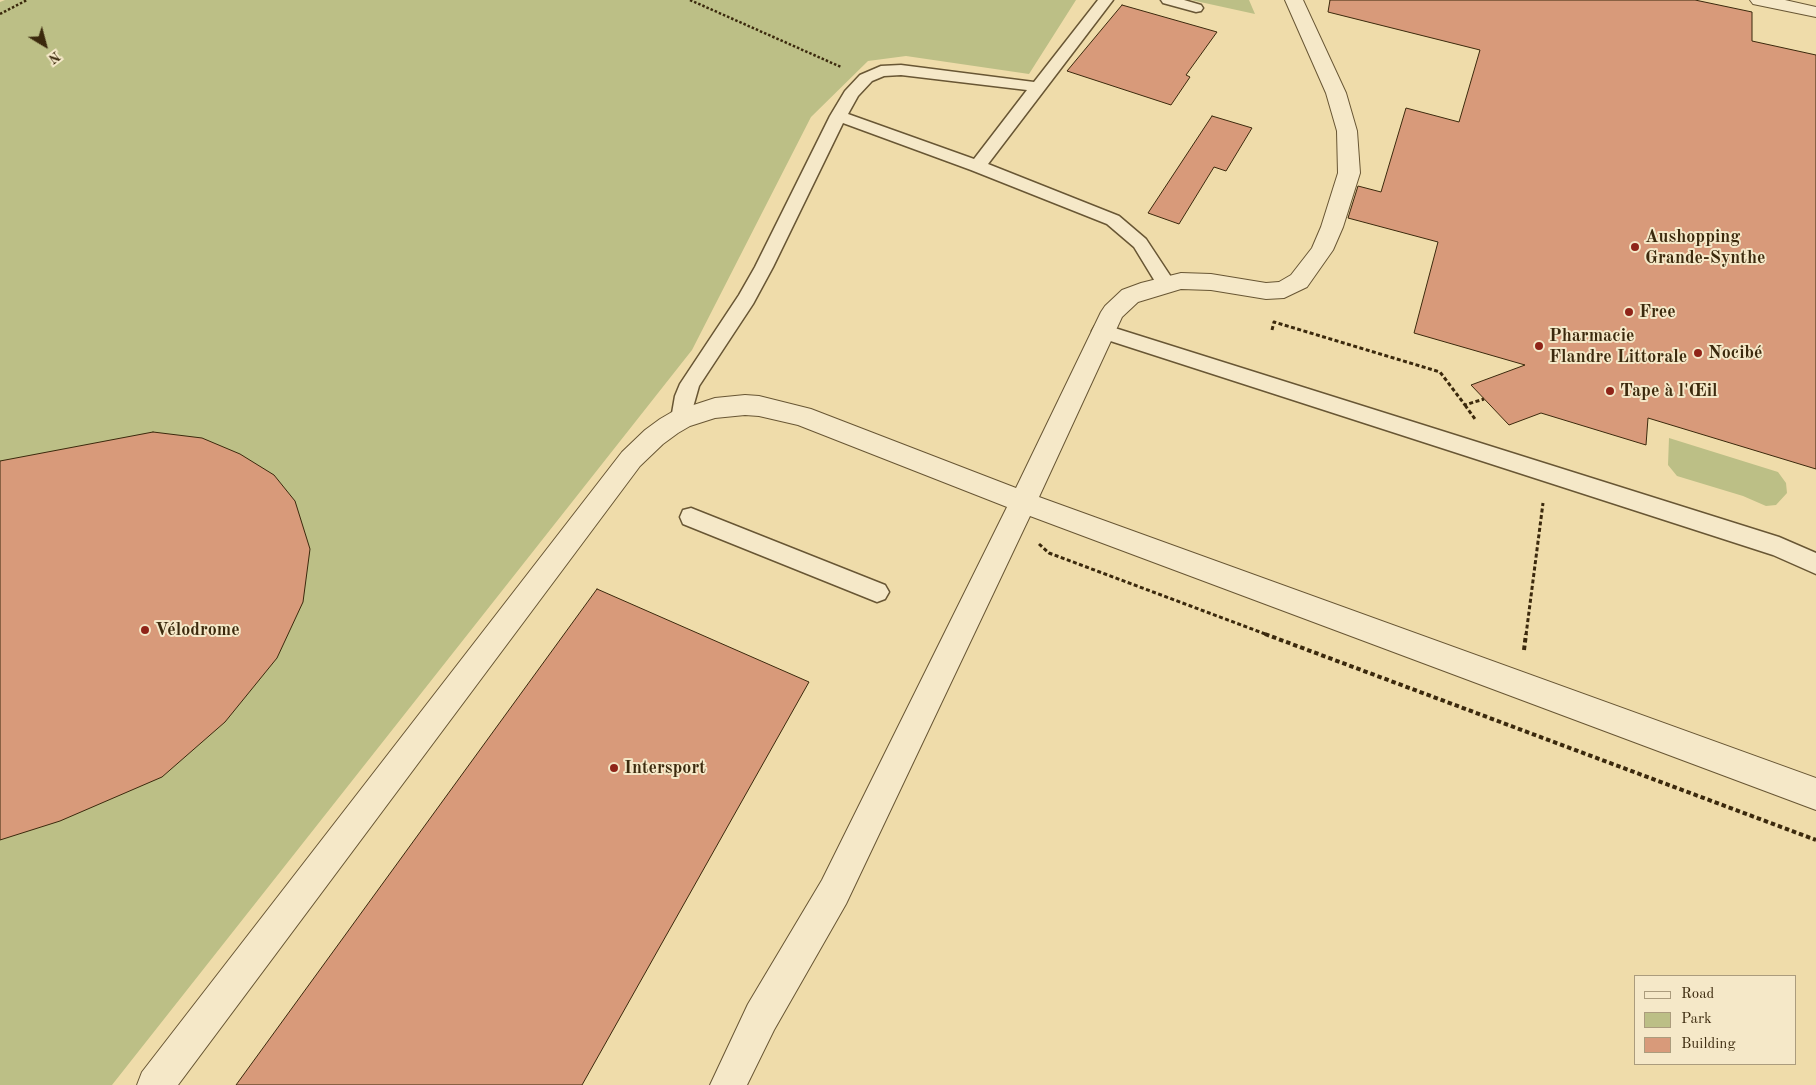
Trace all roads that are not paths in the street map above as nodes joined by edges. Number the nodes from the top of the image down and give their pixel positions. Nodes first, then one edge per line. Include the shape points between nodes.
1 (1106, 0) edge
2 (1168, 0) edge
3 (1294, 0) edge
4 (1759, 0) edge
5 (1196, 8) dead end
6 (1816, 12) edge
7 (1038, 87) junction
8 (838, 116) junction
9 (977, 166) junction
10 (1166, 284) junction
11 (1102, 331) junction
12 (681, 419) junction
13 (1016, 513) junction
14 (691, 517) dead end
15 (1816, 564) edge
16 (877, 592) dead end
17 (1816, 794) edge
18 (155, 1085) edge
19 (728, 1085) edge

1 - 7 lane
2 - 5 lane
3 - 10 street via 1336,93 1347,131 1349,173 1328,239 1311,269 1284,290 1266,291 1196,281
4 - 6 street
7 - 8 lane via 901,70 880,71 866,78 851,94
7 - 9 lane
8 - 9 lane
8 - 12 lane via 759,276 690,384
9 - 10 lane via 1113,220 1140,243
10 - 11 street via 1130,296 1113,312
11 - 13 street
11 - 15 lane via 1779,546
12 - 13 street via 715,408 745,405 802,416
12 - 18 street via 654,437 631,459
13 - 17 street via 1109,535
13 - 19 street via 834,892 761,1017
14 - 16 lane

